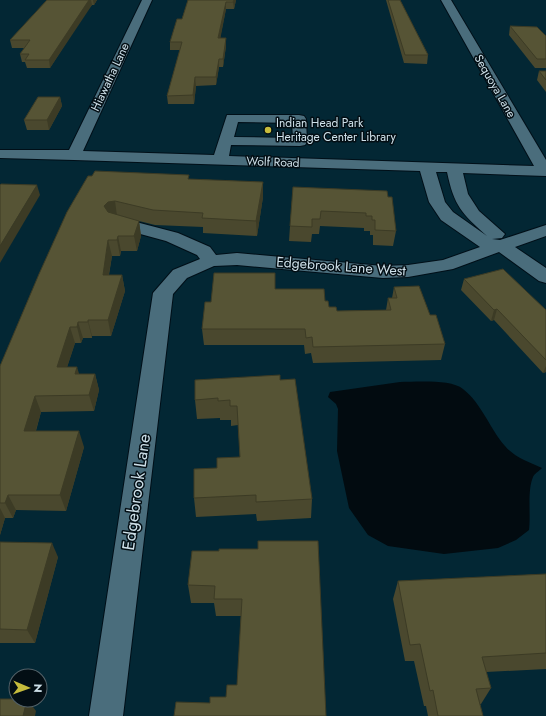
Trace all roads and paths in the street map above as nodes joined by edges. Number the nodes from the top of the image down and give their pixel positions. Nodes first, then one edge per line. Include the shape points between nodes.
1 (147, 0) edge
2 (446, 0) edge
3 (225, 141) junction
4 (0, 154) edge
5 (74, 155) junction
6 (220, 160) junction
7 (427, 167) junction
8 (454, 168) junction
9 (545, 171) edge
10 (117, 222) edge
11 (546, 230) edge
12 (502, 246) junction
13 (211, 261) junction
14 (180, 274) joint
15 (546, 276) edge
16 (106, 716) edge

1 - 5 street, Hiawatha Lane
2 - 9 street, Sequoya Lane
3 - 3 street via 300,142 299,119 232,118
3 - 6 street
4 - 5 street, Wolf Road
5 - 6 street, Wolf Road
6 - 7 street, Wolf Road
7 - 8 street, Wolf Road
7 - 12 street via 437,202 447,216 486,243
8 - 9 street, Wolf Road
8 - 12 street via 460,194 472,214 497,234
10 - 13 street via 172,237 204,252
11 - 12 street, Edgebrook Lane West
12 - 13 street, Edgebrook Lane West via 446,265 408,271 384,272 238,259
12 - 15 street
13 - 14 street, Edgebrook Lane West
14 - 16 street, Edgebrook Lane via 163,293

